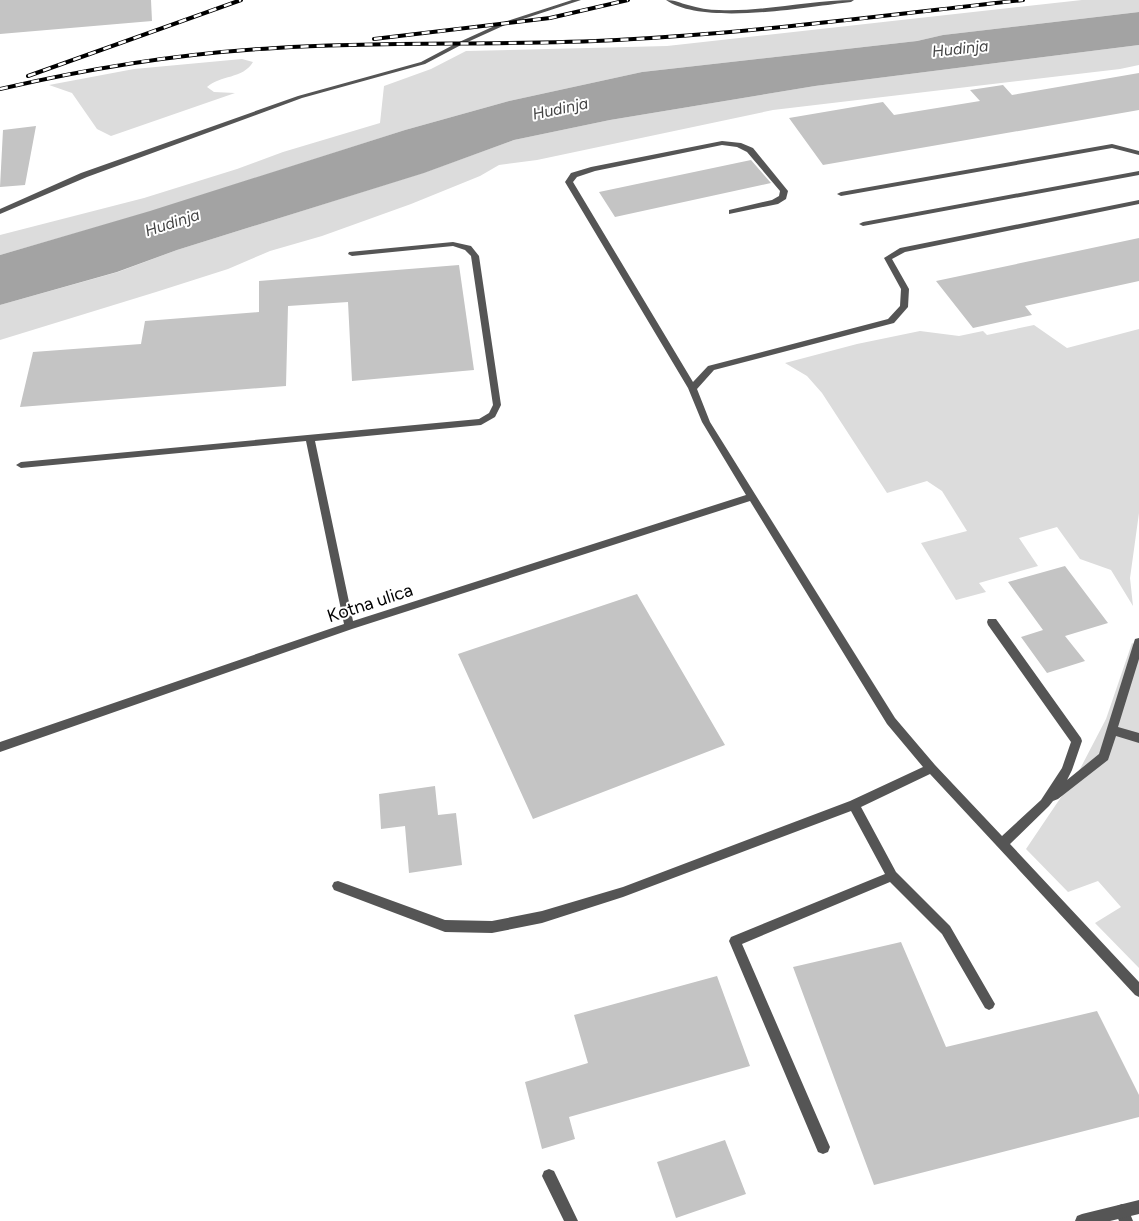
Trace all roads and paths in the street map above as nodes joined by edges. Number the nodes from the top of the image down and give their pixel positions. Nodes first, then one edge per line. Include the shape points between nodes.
1 (578, 0) edge
2 (670, 0) edge
3 (851, 0) edge
4 (1139, 153) edge
5 (1139, 173) edge
6 (841, 194) dead end
7 (1139, 202) edge
8 (0, 212) edge
9 (732, 212) dead end
10 (863, 224) dead end
11 (352, 254) dead end
12 (692, 388) junction
13 (310, 438) junction
14 (21, 465) dead end
15 (753, 496) junction
16 (992, 622) dead end
17 (349, 626) junction
18 (1139, 642) edge
19 (1112, 730) junction
20 (1139, 738) edge
21 (0, 747) edge
22 (931, 768) junction
23 (1045, 803) junction
24 (854, 805) junction
25 (1002, 844) junction
26 (892, 876) junction
27 (338, 886) dead end
28 (1139, 991) edge
29 (990, 1004) dead end
30 (823, 1147) dead end
31 (549, 1176) dead end
32 (1139, 1207) edge
33 (1124, 1216) edge
34 (571, 1221) edge
35 (1082, 1221) edge

1 - 8 street via 503,24 422,63 300,97 84,175
2 - 3 street via 716,12 738,12
4 - 6 street via 1112,146
5 - 10 street
7 - 12 street via 903,250 888,258 905,288 904,307 891,321 711,368
9 - 12 street via 775,202 783,197 784,191 750,150 738,145 722,143 594,169 574,175 569,182
11 - 13 street via 453,244 468,248 475,256 497,405 492,415 481,422
12 - 15 street via 706,422
13 - 14 street
13 - 17 street
15 - 17 street, Kotna ulica
15 - 22 street via 891,721
16 - 23 street via 1077,741 1068,770
17 - 21 street, Kotna ulica
18 - 19 street
19 - 20 street
19 - 23 street via 1104,757
22 - 24 street
22 - 25 street
23 - 25 street
24 - 26 street
24 - 27 street via 623,892 542,917 492,927 445,926
25 - 28 street
26 - 29 street via 946,930
26 - 30 street via 735,941
31 - 34 street
32 - 33 street
33 - 35 street

